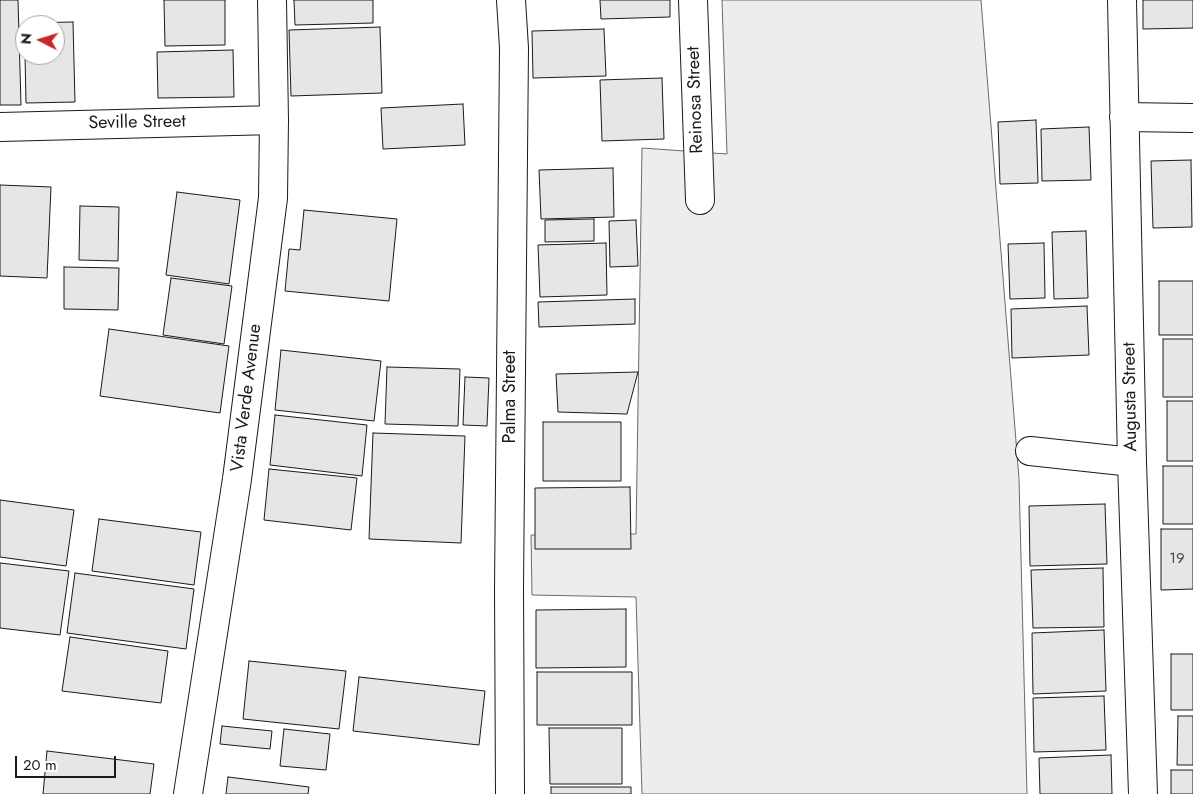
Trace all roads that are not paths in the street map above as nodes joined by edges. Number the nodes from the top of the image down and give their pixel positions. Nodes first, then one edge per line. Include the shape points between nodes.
1 (272, 0) edge
2 (510, 0) edge
3 (693, 0) edge
4 (1122, 0) edge
5 (1124, 117) junction
6 (1193, 118) edge
7 (274, 120) junction
8 (0, 127) edge
9 (700, 200) dead end
10 (1030, 451) dead end
11 (1132, 462) junction
12 (188, 794) edge
13 (510, 794) edge
14 (1143, 794) edge

1 - 7 street, Vista Verde Avenue
2 - 13 street, Palma Street via 514,48
3 - 9 street, Reinosa Street
4 - 5 street, Augusta Street
5 - 6 street
5 - 11 street, Augusta Street
7 - 8 street, Seville Street
7 - 12 street, Vista Verde Avenue via 273,198 237,479
10 - 11 street
11 - 14 street, Augusta Street

